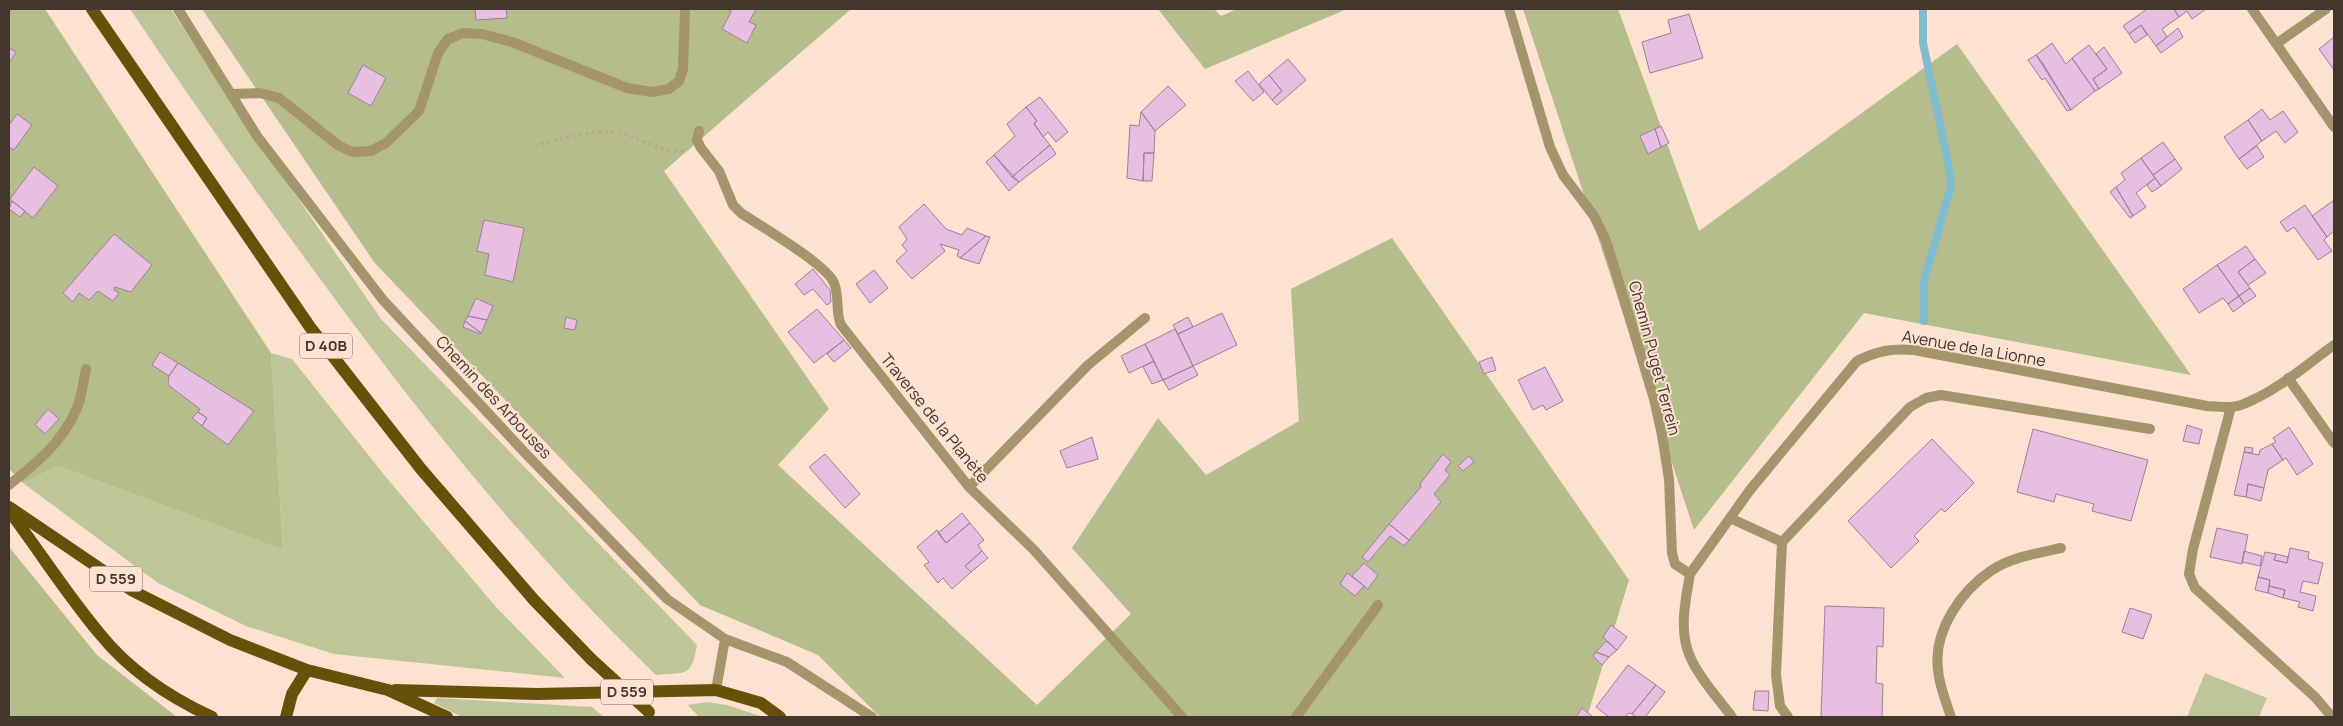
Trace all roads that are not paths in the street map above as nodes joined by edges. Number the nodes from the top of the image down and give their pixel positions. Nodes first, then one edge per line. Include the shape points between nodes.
1 (92, 9) edge
2 (178, 9) edge
3 (684, 9) edge
4 (1509, 9) edge
5 (2252, 9) edge
6 (2326, 9) edge
7 (2276, 44) junction
8 (231, 94) junction
9 (2334, 127) edge
10 (699, 131) dead end
11 (1145, 318) dead end
12 (2334, 345) edge
13 (86, 368) dead end
14 (2288, 378) junction
15 (2231, 407) junction
16 (2150, 429) dead end
17 (2334, 443) edge
18 (9, 485) edge
19 (969, 487) junction
20 (9, 508) edge
21 (1730, 518) junction
22 (1782, 542) junction
23 (2061, 548) dead end
24 (1690, 574) junction
25 (1378, 606) dead end
26 (725, 639) junction
27 (307, 670) junction
28 (388, 690) junction
29 (716, 690) junction
30 (652, 714) edge
31 (212, 717) edge
32 (286, 717) edge
33 (447, 717) edge
34 (780, 717) edge
35 (872, 717) edge
36 (1182, 717) edge
37 (1296, 717) edge
38 (1732, 717) edge
39 (1788, 717) edge
40 (1951, 717) edge
41 (2332, 717) edge

1 - 30 main road, D 40B, bridge via 310,327 422,470 534,600 591,659
2 - 8 street, Chemin des Arbouses
3 - 8 street via 683,69 678,81 669,89 652,92 627,88 512,42 482,34 463,34 448,39 438,53 419,111 386,143 371,151 353,152 339,146 279,98 260,93
4 - 24 street, Chemin Puget Terrein via 1550,147 1563,175 1594,216 1614,267 1662,435 1669,479 1672,553 1676,564
5 - 7 street
6 - 7 street
7 - 9 street
8 - 26 street, Chemin des Arbouses via 257,136 383,300 667,599
10 - 19 street, Traverse de la Planète via 701,148 719,171 733,205 820,267 833,281 838,296 836,315 841,325
11 - 19 street via 1088,366
12 - 14 street, Avenue de la Lionne
13 - 18 street via 77,409 68,428 44,457
14 - 15 street, Avenue de la Lionne via 2245,404
14 - 17 street
15 - 21 street, Avenue de la Lionne via 2207,406 1914,350 1882,350 1857,361
15 - 41 street via 2189,574 2194,588 2315,697
16 - 22 street via 1941,395 1926,398 1910,407
19 - 36 street, Traverse de la Planète via 1034,550
20 - 27 main road, D 559 via 133,591 230,640
20 - 31 main road, D 559 via 100,635 146,678 178,701
21 - 22 street
21 - 24 street, Avenue de la Lionne
22 - 39 street via 1776,674 1780,706
23 - 40 street via 2025,556 1993,569 1972,587 1951,615 1940,636 1938,669
24 - 38 street via 1684,625 1687,650 1696,668
25 - 37 street
26 - 29 street
26 - 35 street, Chemin des Arbouses via 788,662
27 - 28 main road, D 559
27 - 32 main road via 292,694
28 - 29 main road, D 559 via 538,694
28 - 33 main road, D 559
29 - 34 main road, D 559 via 761,703

